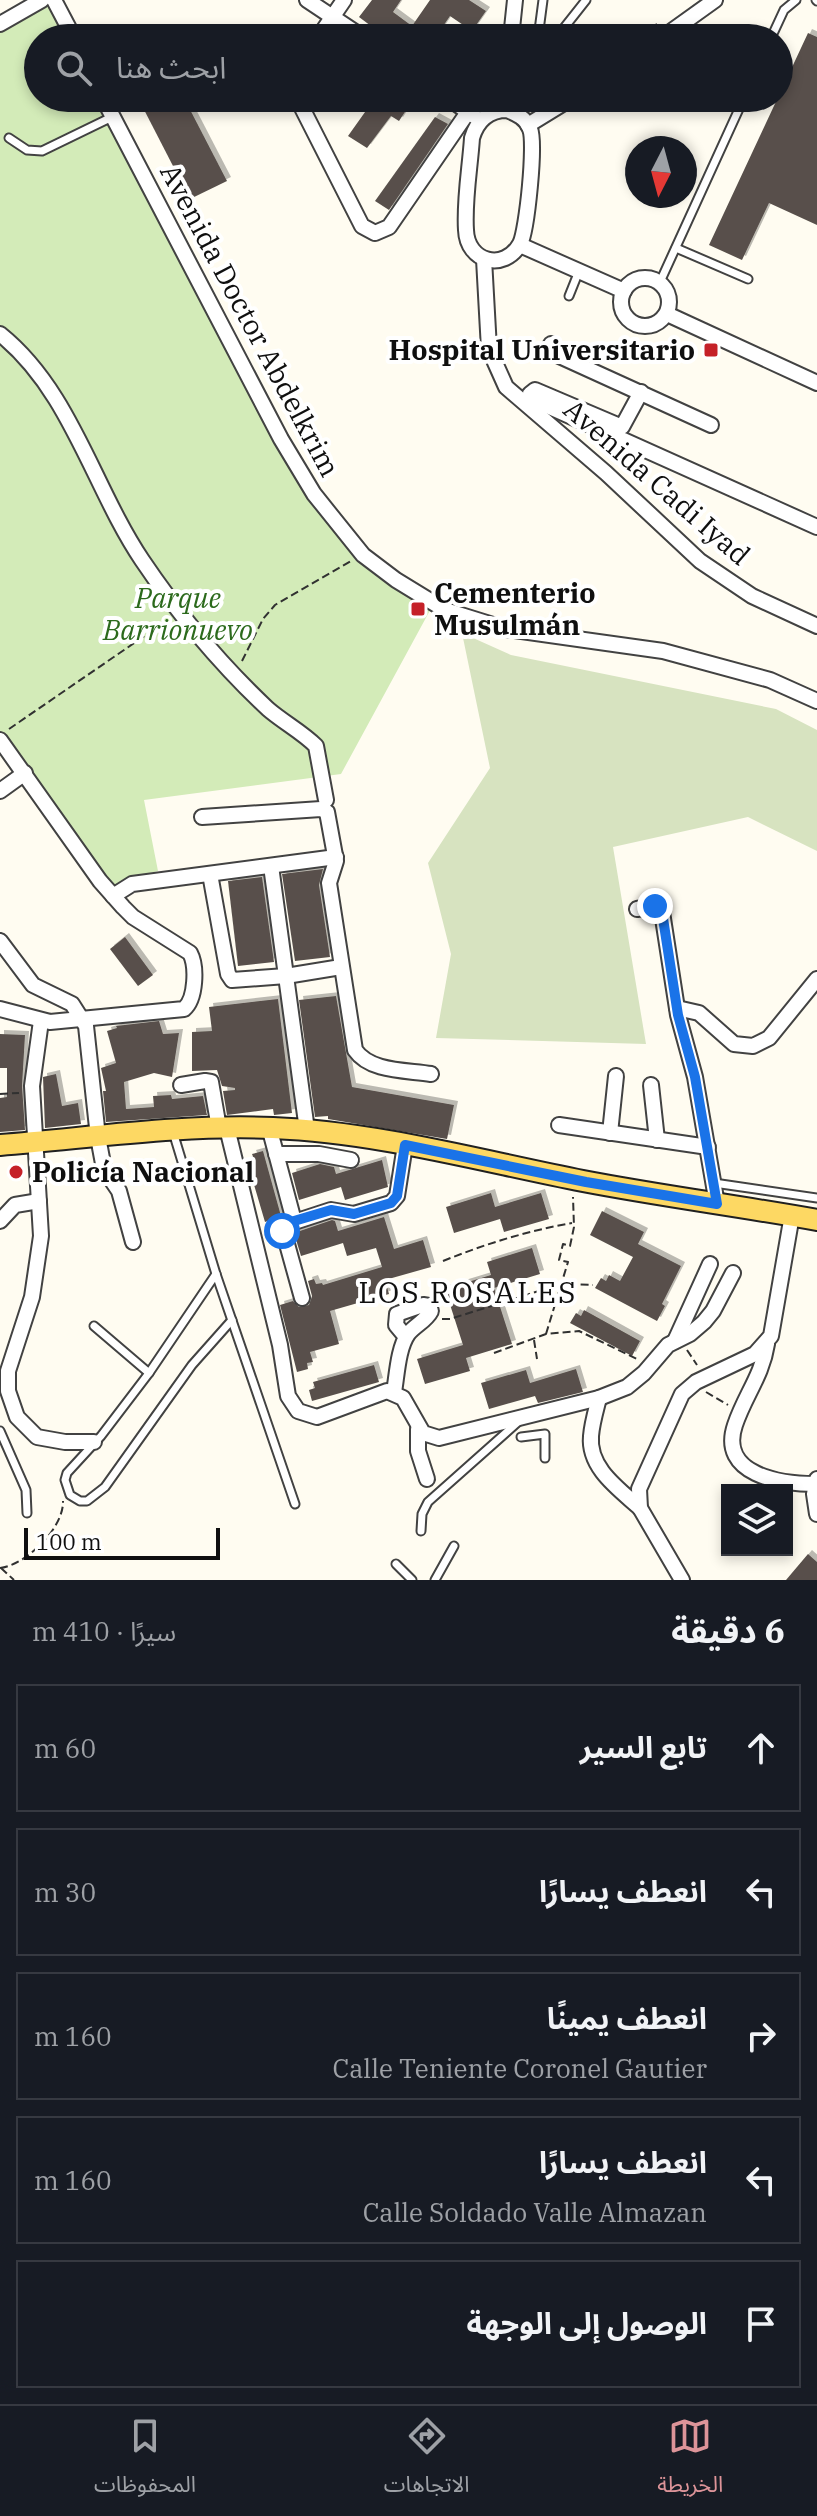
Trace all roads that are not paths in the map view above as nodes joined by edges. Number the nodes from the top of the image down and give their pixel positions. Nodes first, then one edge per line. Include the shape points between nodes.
1 (42, 0) edge
2 (54, 0) edge
3 (307, 0) edge
4 (344, 0) edge
5 (515, 0) edge
6 (543, 0) edge
7 (586, 0) edge
8 (715, 0) edge
9 (796, 0) edge
10 (333, 16) junction
11 (0, 24) edge
12 (67, 24) edge
13 (328, 24) edge
14 (344, 24) edge
15 (512, 24) edge
16 (540, 24) edge
17 (567, 24) edge
18 (682, 24) edge
19 (778, 24) edge
20 (110, 112) edge
21 (304, 112) edge
22 (471, 112) edge
23 (483, 112) edge
24 (494, 112) edge
25 (506, 112) edge
26 (518, 112) edge
27 (738, 112) edge
28 (547, 113) edge
29 (478, 116) junction
30 (112, 117) junction
31 (523, 120) junction
32 (9, 138) dead end
33 (676, 248) junction
34 (515, 250) junction
35 (484, 259) junction
36 (579, 271) junction
37 (748, 279) dead end
38 (660, 282) junction
39 (624, 291) junction
40 (569, 296) dead end
41 (667, 314) junction
42 (0, 334) edge
43 (551, 344) dead end
44 (489, 349) junction
45 (817, 383) edge
46 (641, 392) junction
47 (711, 425) dead end
48 (817, 527) edge
49 (817, 626) edge
50 (817, 701) edge
51 (0, 738) edge
52 (25, 773) junction
53 (0, 791) edge
54 (326, 800) dead end
55 (202, 817) dead end
56 (336, 857) junction
57 (271, 866) junction
58 (210, 874) junction
59 (113, 896) junction
60 (637, 909) dead end
61 (0, 941) edge
62 (341, 967) junction
63 (286, 976) junction
64 (817, 979) edge
65 (677, 1008) junction
66 (0, 1009) edge
67 (83, 1020) junction
68 (41, 1021) junction
69 (431, 1074) dead end
70 (616, 1076) dead end
71 (181, 1085) dead end
72 (651, 1085) dead end
73 (559, 1125) dead end
74 (269, 1127) junction
75 (223, 1128) junction
76 (172, 1130) junction
77 (307, 1130) junction
78 (610, 1133) junction
79 (98, 1137) junction
80 (657, 1140) junction
81 (35, 1142) junction
82 (0, 1145) edge
83 (405, 1145) junction
84 (708, 1147) junction
85 (276, 1154) junction
86 (351, 1160) dead end
87 (714, 1183) junction
88 (817, 1198) edge
89 (39, 1201) junction
90 (717, 1204) junction
91 (792, 1215) junction
92 (817, 1220) edge
93 (0, 1221) edge
94 (294, 1221) junction
95 (133, 1242) dead end
96 (710, 1264) dead end
97 (733, 1273) dead end
98 (216, 1274) junction
99 (302, 1298) dead end
100 (232, 1320) junction
101 (94, 1326) dead end
102 (406, 1337) junction
103 (675, 1341) junction
104 (767, 1342) junction
105 (149, 1373) junction
106 (4, 1375) edge
107 (394, 1392) junction
108 (599, 1398) junction
109 (518, 1422) dead end
110 (418, 1429) junction
111 (0, 1431) edge
112 (521, 1437) dead end
113 (94, 1442) junction
114 (545, 1458) dead end
115 (427, 1479) dead end
116 (816, 1482) edge
117 (295, 1504) dead end
118 (640, 1508) junction
119 (27, 1513) dead end
120 (817, 1514) edge
121 (421, 1531) dead end
122 (454, 1546) dead end
123 (396, 1564) dead end
124 (675, 1577) edge
125 (412, 1580) edge
126 (435, 1580) edge

1 - 11 street
2 - 12 street
3 - 10 street
4 - 10 street
5 - 15 street
6 - 16 lane
7 - 17 lane
8 - 18 street
9 - 19 lane
10 - 13 street
10 - 14 street
20 - 30 street, Avenida Doctor Abdelkrim
21 - 29 street via 362,226 370,232 381,232 392,222
22 - 29 street
23 - 29 street
24 - 29 street
25 - 31 street
26 - 31 street
27 - 33 lane
28 - 31 street
29 - 35 street via 466,231
30 - 32 lane via 42,151 27,150
30 - 50 street, Avenida Doctor Abdelkrim via 281,439 314,494 363,555 419,595 470,619 663,651 770,680
31 - 34 street via 533,142 525,232
33 - 37 lane
33 - 38 lane
34 - 35 street via 493,262
34 - 36 street
34 - 44 street via 496,283
35 - 44 street, Avenida Cadi Iyad
36 - 39 street
36 - 40 lane
38 - 39 street via 640,279
38 - 41 street via 670,301
39 - 41 street via 621,306 634,324 656,325
41 - 45 street
42 - 54 street via 44,380 140,556 195,633 276,716 316,746
43 - 46 street via 555,354
44 - 49 street, Avenida Cadi Iyad via 506,387 700,561 752,596
46 - 47 street
46 - 48 street via 623,427 535,390 530,394
51 - 52 street
52 - 53 street
52 - 59 street
55 - 56 street via 324,810
56 - 57 street
56 - 62 street via 329,883
57 - 58 street
57 - 63 street
58 - 59 street via 132,884
58 - 63 street via 229,977 238,981
59 - 67 street via 133,917 192,956 192,999 180,1010
60 - 65 street via 655,906 662,912
61 - 67 street via 33,985 72,1004
62 - 63 street
62 - 69 street via 358,1055 372,1065
63 - 77 street
64 - 65 street via 769,1038 753,1046 734,1044 699,1013
65 - 84 street
66 - 68 street
67 - 68 street
67 - 79 street
68 - 81 street via 32,1093
70 - 78 street
71 - 75 street via 211,1082
72 - 80 street
73 - 78 street
74 - 75 main road
74 - 77 main road
74 - 85 street
75 - 76 main road
75 - 107 street via 290,1402 317,1417 381,1392
76 - 79 main road
76 - 98 lane
77 - 83 main road
78 - 80 street
79 - 81 main road
79 - 95 street via 104,1169 119,1191
80 - 84 street
81 - 82 main road
81 - 89 street
83 - 90 main road
83 - 94 street via 397,1196 391,1203 354,1214 331,1210
84 - 87 street
85 - 86 street
85 - 94 street
87 - 88 lane
87 - 90 street
89 - 93 street via 15,1205
89 - 106 street via 36,1277 25,1324
90 - 91 main road
91 - 92 main road
91 - 104 street
94 - 99 street via 282,1228
96 - 103 street
97 - 103 street via 709,1317
98 - 100 lane
98 - 105 lane
100 - 113 lane via 192,1365 105,1487 80,1501 70,1495 65,1480
100 - 117 lane
101 - 105 lane
102 - 102 street via 430,1315 431,1308 397,1314 396,1325
102 - 107 street
103 - 108 street via 627,1387
104 - 116 street via 761,1371 735,1423 734,1449 756,1475
104 - 118 street via 748,1359 696,1382 682,1394 639,1489
105 - 113 lane
106 - 113 street via 17,1417 37,1437
107 - 110 street via 403,1398
108 - 110 street via 439,1438
108 - 118 street via 591,1436 595,1458 610,1481
109 - 121 lane via 428,1502
110 - 115 street
111 - 119 lane via 26,1490
112 - 114 lane via 545,1434
116 - 120 street
118 - 124 street
122 - 126 lane
123 - 125 lane

